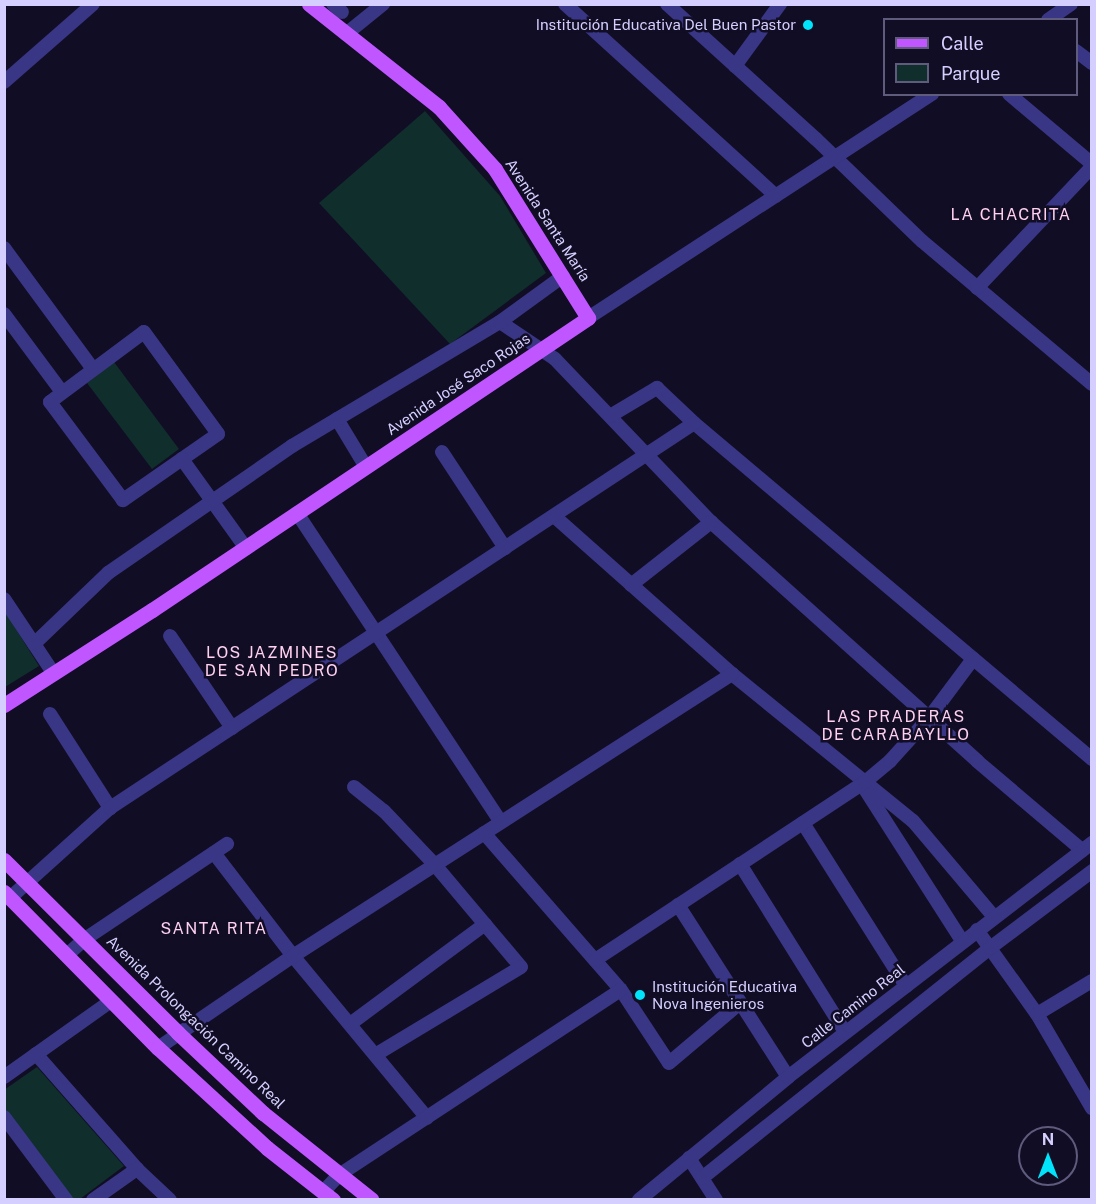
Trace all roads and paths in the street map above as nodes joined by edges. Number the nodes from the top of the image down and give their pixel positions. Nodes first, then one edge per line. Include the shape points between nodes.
1 (93, 4) edge
2 (309, 4) edge
3 (383, 4) edge
4 (565, 4) edge
5 (667, 4) edge
6 (780, 4) edge
7 (1071, 4) edge
8 (1051, 18) edge
9 (346, 34) junction
10 (1078, 52) edge
11 (1092, 63) edge
12 (735, 66) junction
13 (4, 81) edge
14 (929, 96) edge
15 (1011, 96) edge
16 (835, 157) junction
17 (1092, 166) edge
18 (776, 196) junction
19 (4, 248) edge
20 (563, 276) junction
21 (977, 288) junction
22 (4, 314) edge
23 (588, 318) junction
24 (500, 322) junction
25 (540, 350) junction
26 (93, 369) junction
27 (1092, 384) edge
28 (62, 392) junction
29 (610, 416) junction
30 (336, 419) junction
31 (694, 423) junction
32 (442, 452) dead end
33 (646, 455) junction
34 (182, 459) junction
35 (366, 467) junction
36 (212, 501) junction
37 (297, 513) junction
38 (554, 516) junction
39 (711, 522) junction
40 (246, 548) junction
41 (505, 548) junction
42 (631, 585) junction
43 (4, 599) edge
44 (377, 633) junction
45 (170, 636) dead end
46 (34, 644) junction
47 (973, 659) junction
48 (54, 674) junction
49 (732, 674) junction
50 (4, 705) edge
51 (50, 714) dead end
52 (929, 718) junction
53 (232, 728) junction
54 (1092, 759) edge
55 (863, 783) junction
56 (354, 787) dead end
57 (110, 808) junction
58 (501, 822) junction
59 (803, 823) junction
60 (484, 833) junction
61 (227, 844) dead end
62 (1087, 846) edge
63 (214, 853) junction
64 (4, 860) edge
65 (740, 864) junction
66 (435, 865) junction
67 (1092, 872) edge
68 (27, 882) junction
69 (7, 895) edge
70 (678, 905) junction
71 (994, 917) junction
72 (485, 924) junction
73 (977, 930) junction
74 (85, 939) junction
75 (962, 941) junction
76 (990, 948) junction
77 (67, 956) junction
78 (293, 956) junction
79 (595, 960) junction
80 (1092, 981) edge
81 (906, 986) junction
82 (621, 990) junction
83 (888, 999) junction
84 (111, 1001) junction
85 (740, 1003) junction
86 (1037, 1014) junction
87 (902, 1018) junction
88 (350, 1024) junction
89 (845, 1032) junction
90 (178, 1033) junction
91 (158, 1048) junction
92 (36, 1054) junction
93 (375, 1055) junction
94 (4, 1077) edge
95 (788, 1077) junction
96 (772, 1090) junction
97 (1087, 1090) edge
98 (789, 1108) junction
99 (1092, 1108) edge
100 (4, 1117) edge
101 (427, 1118) junction
102 (689, 1158) junction
103 (136, 1168) junction
104 (339, 1175) junction
105 (702, 1178) junction
106 (328, 1196) edge
107 (66, 1200) edge
108 (93, 1200) edge
109 (170, 1200) edge
110 (372, 1200) edge
111 (639, 1200) edge
112 (716, 1200) edge

1 - 13 street
2 - 9 main road, Avenida Santa María
3 - 9 street
4 - 18 street
5 - 12 street
6 - 12 street
7 - 8 street
9 - 20 main road, Avenida Santa María via 439,107 495,169
10 - 11 street
12 - 16 street
14 - 16 street, Avenida José Saco Rojas
15 - 17 street
16 - 18 street, Avenida José Saco Rojas
16 - 21 street
17 - 21 street
18 - 23 street, Avenida José Saco Rojas
19 - 26 street
20 - 23 main road, Avenida Santa María
20 - 24 street
21 - 27 street
22 - 28 street
23 - 25 main road, Avenida José Saco Rojas
24 - 25 street
24 - 30 street
25 - 29 street via 555,359
25 - 35 main road, Avenida José Saco Rojas
26 - 28 street
26 - 34 street via 144,332 218,434
28 - 34 street via 50,402 123,500
29 - 31 street via 657,388
29 - 33 street
30 - 35 street
30 - 36 street
31 - 33 street
31 - 47 street
32 - 41 street
33 - 38 street
33 - 39 street
34 - 36 street
35 - 37 main road, Avenida José Saco Rojas
36 - 40 street
36 - 46 street via 108,573
37 - 40 main road, Avenida José Saco Rojas
37 - 44 street
38 - 41 street
38 - 42 street
39 - 42 street
39 - 52 street
40 - 48 main road, Avenida José Saco Rojas
41 - 44 street
42 - 49 street
43 - 46 street
44 - 53 street
44 - 58 street
45 - 53 street
46 - 48 street
47 - 52 street
47 - 54 street
48 - 50 main road, Avenida José Saco Rojas
49 - 55 street
49 - 58 street
51 - 57 street
52 - 55 street via 890,761
52 - 62 street
53 - 57 street
55 - 59 street
55 - 71 street via 913,821
55 - 75 street
56 - 66 street via 384,811
57 - 68 street
58 - 60 street
59 - 65 street
59 - 81 street
60 - 66 street
60 - 79 street
61 - 63 street
62 - 71 street, Calle Camino Real
63 - 74 street
63 - 78 street
64 - 68 main road, Avenida Prolongación Camino Real
65 - 70 street
65 - 89 street
66 - 72 street
66 - 78 street
67 - 76 street
68 - 69 street
68 - 74 main road, Avenida Prolongación Camino Real
69 - 77 main road
70 - 79 street
70 - 85 street
71 - 73 street, Calle Camino Real
72 - 88 street
72 - 93 street via 521,967
73 - 75 street, Calle Camino Real
73 - 76 street
74 - 77 street
74 - 90 main road, Avenida Prolongación Camino Real
75 - 81 street, Calle Camino Real
76 - 86 street
76 - 87 street
77 - 84 main road
78 - 88 street
78 - 90 street
79 - 82 street
80 - 86 street
81 - 83 street, Calle Camino Real
82 - 85 street via 669,1063
82 - 101 street
83 - 87 street
83 - 89 street, Calle Camino Real
84 - 91 main road
84 - 92 street
85 - 95 street
86 - 97 street
87 - 98 street
88 - 93 street
89 - 95 street, Calle Camino Real
90 - 91 street
90 - 104 main road, Avenida Prolongación Camino Real via 263,1113
91 - 106 main road via 267,1148
92 - 94 street
92 - 103 street
93 - 101 street
95 - 96 street, Calle Camino Real
96 - 98 street
96 - 102 street, Calle Camino Real
97 - 99 street
98 - 105 street
100 - 107 street
101 - 104 street
102 - 105 street
102 - 111 street, Calle Camino Real
103 - 108 street
103 - 109 street
104 - 106 street
104 - 110 main road, Avenida Prolongación Camino Real
105 - 112 street

